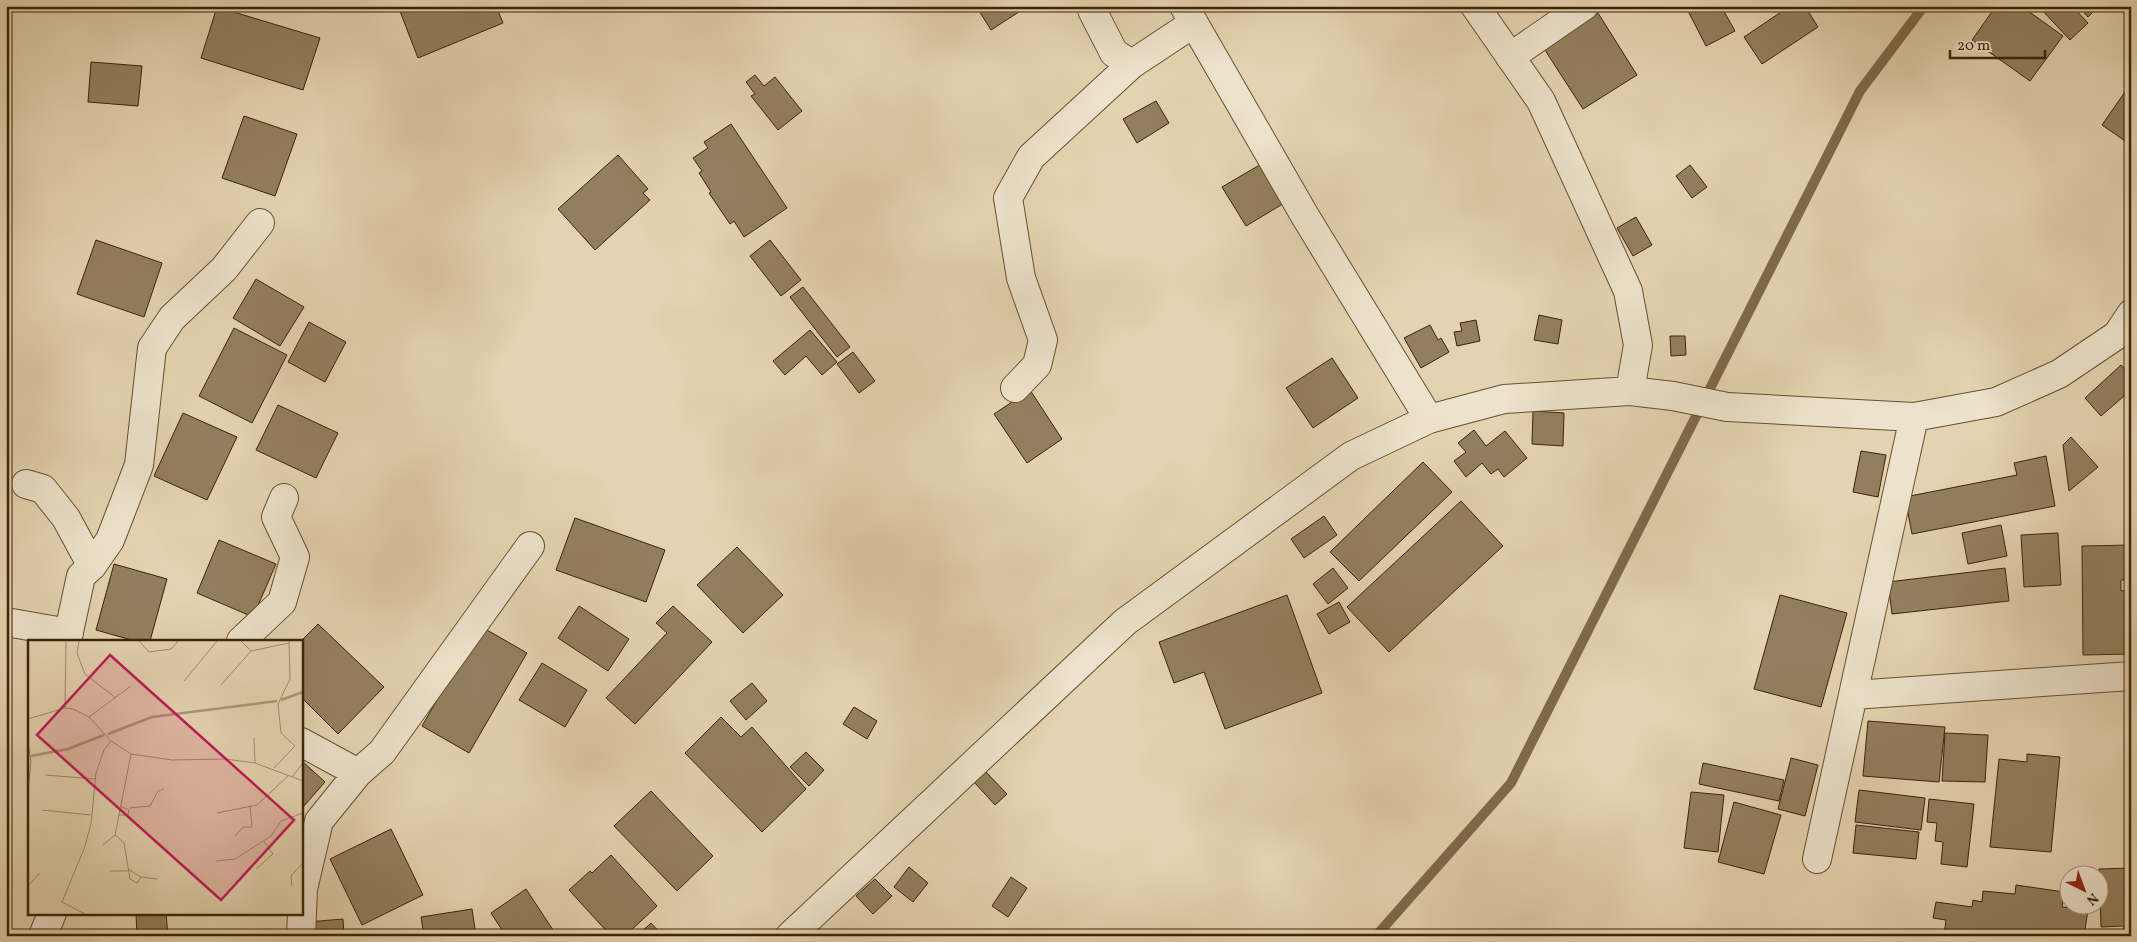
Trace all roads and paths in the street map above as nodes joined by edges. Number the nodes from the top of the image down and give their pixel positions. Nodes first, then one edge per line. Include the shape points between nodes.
1 (1094, 6) edge
2 (1475, 6) edge
3 (1584, 6) edge
4 (1189, 15) edge
5 (1510, 57) junction
6 (1132, 64) junction
7 (260, 223) dead end
8 (2126, 332) edge
9 (1015, 388) dead end
10 (1630, 391) junction
11 (1914, 417) junction
12 (1429, 419) junction
13 (26, 484) dead end
14 (284, 498) dead end
15 (530, 546) dead end
16 (92, 566) junction
17 (6, 622) edge
18 (68, 637) edge
19 (242, 640) edge
20 (2131, 676) edge
21 (1852, 694) junction
22 (302, 743) edge
23 (358, 773) junction
24 (1817, 859) dead end
25 (52, 914) edge
26 (43, 936) edge
27 (301, 936) edge
28 (790, 936) edge

1 - 6 street via 1092,10 1114,53
2 - 5 street
3 - 5 street
4 - 6 street
4 - 12 street via 1305,216
5 - 10 street via 1541,101 1628,291 1638,345
6 - 9 street via 1031,157 1008,198 1021,278 1043,340 1037,366
7 - 16 street via 224,269 172,318 152,348 139,466 110,540
8 - 11 street via 2059,374 1996,402
10 - 11 street via 1727,407
10 - 12 street via 1504,399
11 - 21 street
12 - 28 street via 1351,456 1125,622
13 - 16 street via 43,489 61,510
14 - 19 street via 276,517 295,557 282,602
15 - 23 street via 382,752
16 - 18 street via 80,576
17 - 18 street
20 - 21 street
21 - 24 street
22 - 23 street
23 - 27 street via 319,822 304,888
25 - 26 street

